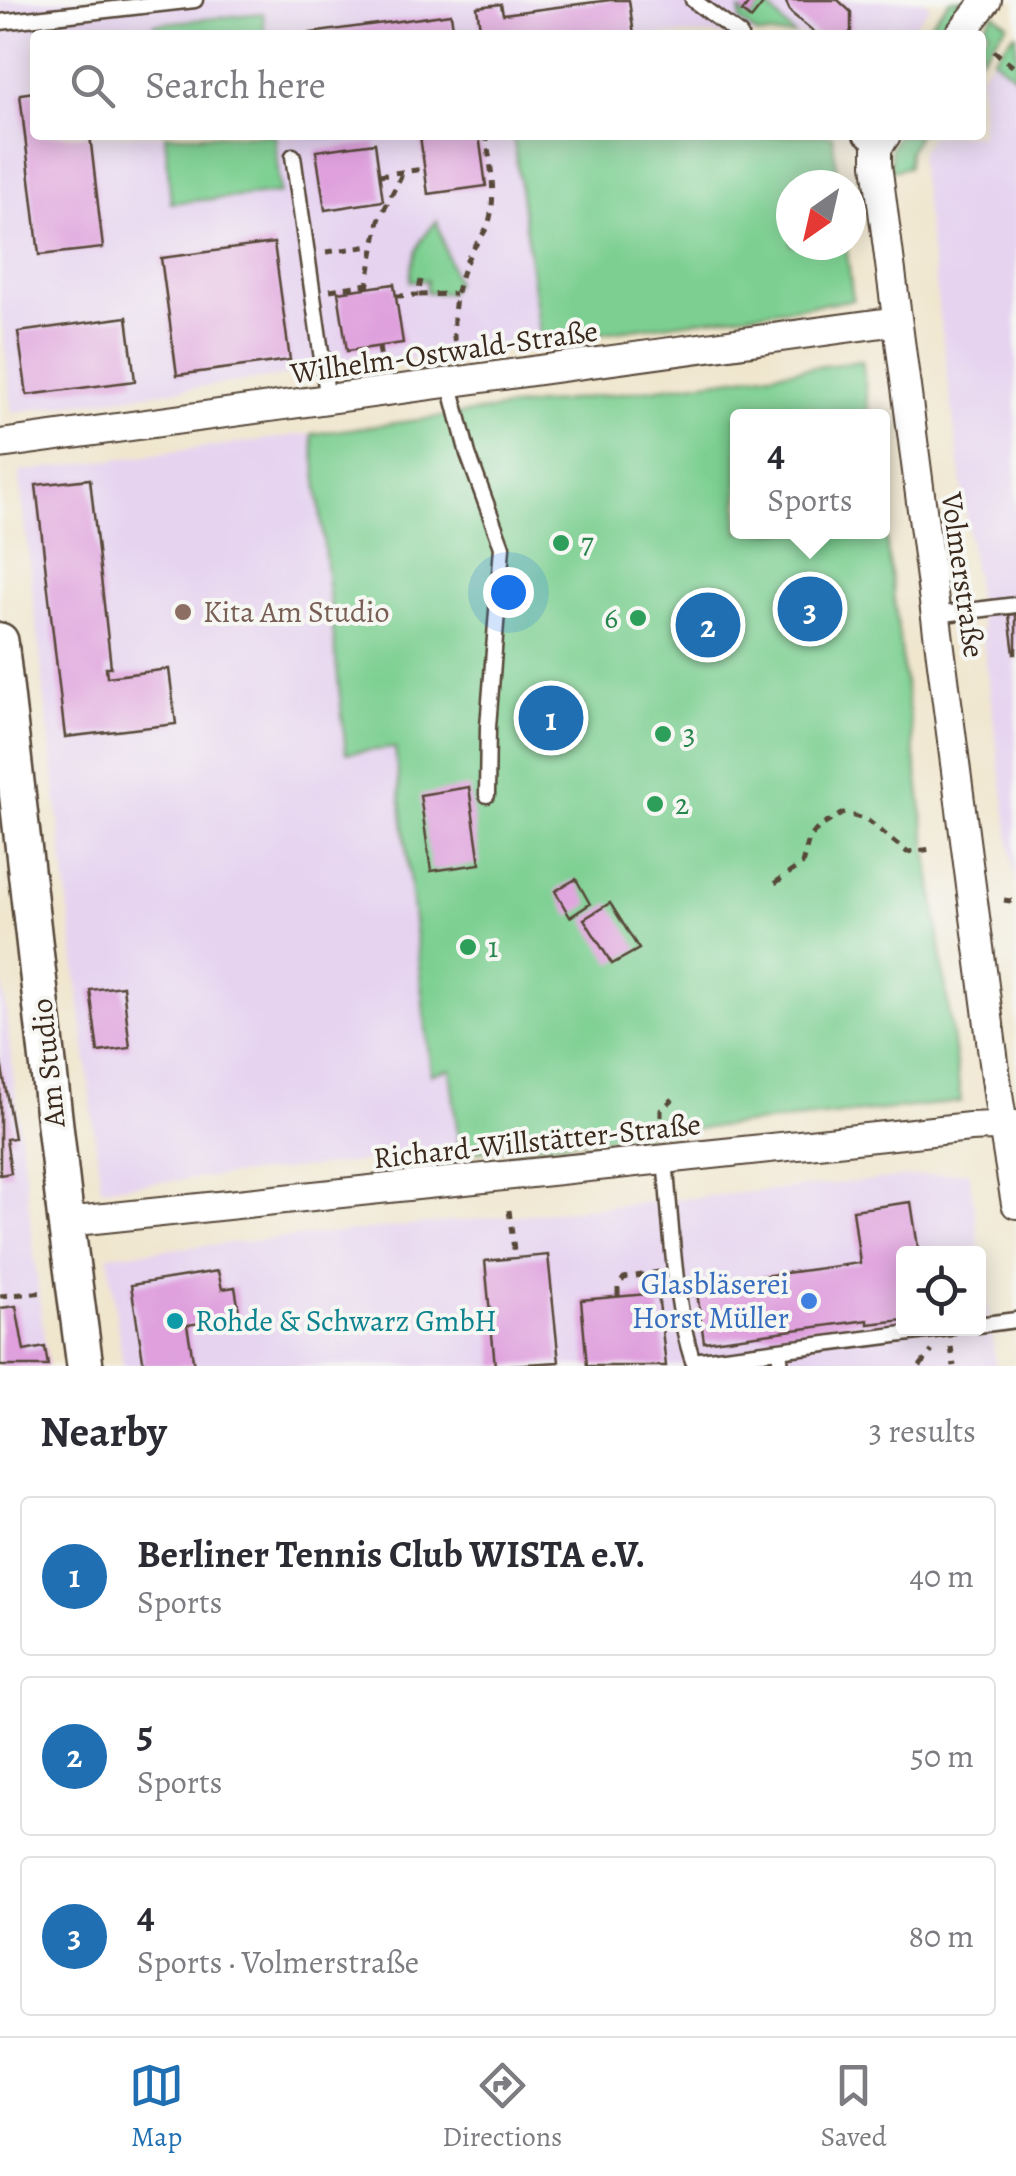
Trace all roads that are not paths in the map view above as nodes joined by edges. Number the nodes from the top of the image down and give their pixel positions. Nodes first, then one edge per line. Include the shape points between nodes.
1 (195, 0) edge
2 (693, 0) edge
3 (987, 0) edge
4 (0, 22) edge
5 (733, 30) edge
6 (964, 30) edge
7 (875, 140) edge
8 (293, 156) dead end
9 (896, 322) junction
10 (450, 384) junction
11 (328, 402) junction
12 (0, 444) edge
13 (1016, 605) edge
14 (936, 615) junction
15 (0, 641) edge
16 (487, 795) dead end
17 (1010, 1125) edge
18 (665, 1160) junction
19 (1016, 1204) edge
20 (66, 1222) junction
21 (1016, 1320) edge
22 (986, 1323) edge
23 (905, 1336) edge
24 (780, 1358) edge
25 (85, 1366) edge

1 - 4 lane
2 - 5 lane
3 - 6 street
7 - 9 street, Volmerstraße
8 - 11 lane
9 - 10 street, Wilhelm-Ostwald-Straße
9 - 14 street, Volmerstraße
10 - 11 street, Wilhelm-Ostwald-Straße
10 - 16 lane via 502,546
11 - 12 street, Wilhelm-Ostwald-Straße
13 - 14 lane
14 - 17 street, Volmerstraße
15 - 20 street, Am Studio
17 - 18 street, Richard-Willstätter-Straße
17 - 19 street, Volmerstraße
18 - 20 street, Richard-Willstätter-Straße
18 - 24 lane via 694,1361
20 - 25 street, Am Studio
21 - 22 lane
23 - 24 lane

